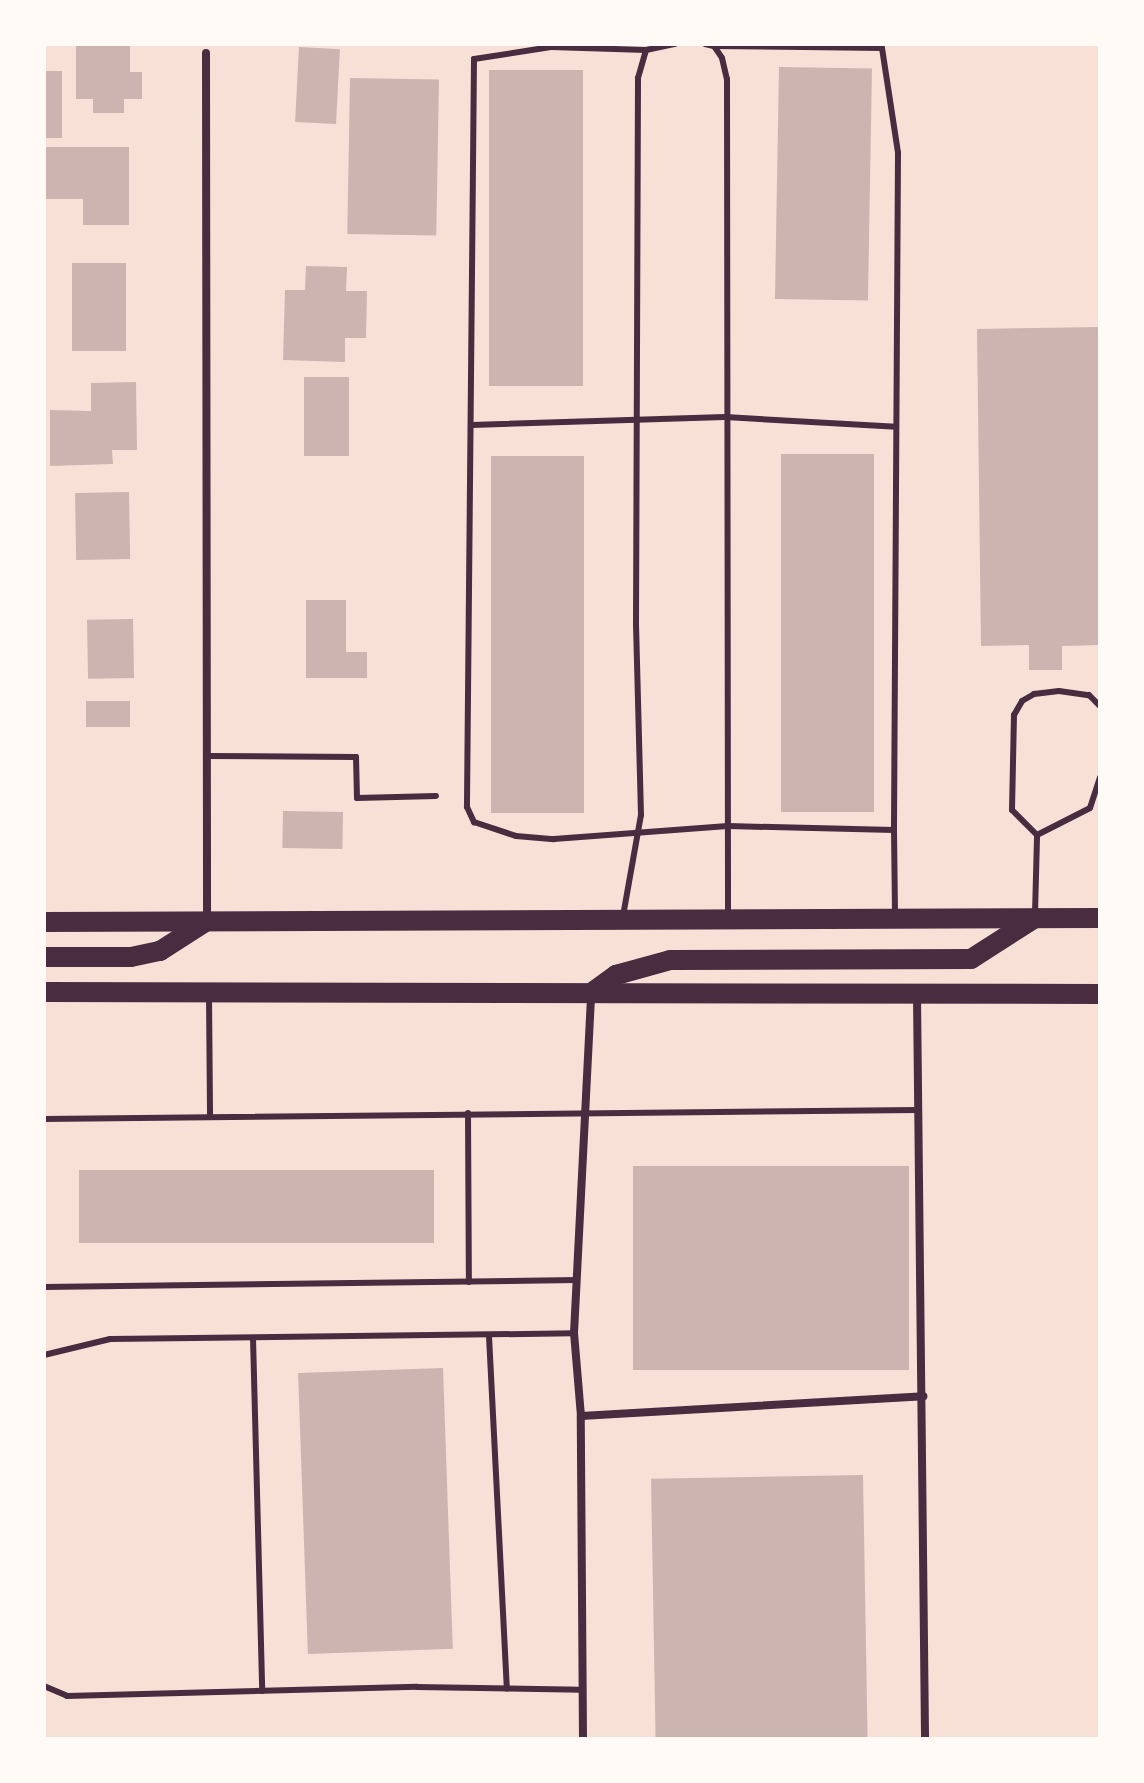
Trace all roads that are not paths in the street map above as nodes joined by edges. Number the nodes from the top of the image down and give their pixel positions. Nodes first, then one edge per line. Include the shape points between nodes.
1 (675, 44) edge
2 (705, 44) edge
3 (714, 46) edge
4 (646, 50) junction
5 (206, 53) dead end
6 (725, 417) junction
7 (637, 420) junction
8 (472, 425) junction
9 (896, 427) junction
10 (1100, 706) edge
11 (206, 756) junction
12 (1100, 778) edge
13 (436, 796) dead end
14 (728, 826) junction
15 (894, 830) junction
16 (638, 834) junction
17 (1037, 835) junction
18 (895, 918) junction
19 (1035, 918) junction
20 (1100, 918) edge
21 (622, 919) junction
22 (728, 919) junction
23 (207, 921) junction
24 (44, 922) edge
25 (44, 957) edge
26 (44, 992) edge
27 (209, 992) junction
28 (917, 992) junction
29 (591, 993) junction
30 (1100, 994) edge
31 (918, 1110) junction
32 (586, 1111) junction
33 (468, 1113) junction
34 (210, 1117) junction
35 (44, 1119) edge
36 (577, 1280) junction
37 (469, 1282) junction
38 (44, 1287) edge
39 (574, 1333) junction
40 (489, 1336) junction
41 (253, 1338) junction
42 (44, 1355) edge
43 (923, 1396) junction
44 (581, 1416) junction
45 (44, 1686) edge
46 (507, 1689) junction
47 (581, 1690) junction
48 (262, 1691) junction
49 (583, 1739) edge
50 (925, 1739) edge

1 - 4 lane
2 - 3 lane
3 - 6 lane via 727,79
3 - 9 lane via 882,48 897,123
4 - 7 lane via 638,78
4 - 8 lane via 551,47 474,59
5 - 11 street
6 - 7 lane
6 - 9 lane
6 - 14 lane
7 - 8 lane
7 - 16 lane
8 - 16 lane via 467,807 474,822 516,836
9 - 15 lane
10 - 17 lane via 1089,695 1059,691 1034,694 1014,715 1012,810
11 - 13 lane via 356,757 357,798
11 - 23 street
12 - 17 lane via 1090,808
14 - 15 lane
14 - 16 lane
14 - 22 lane
15 - 18 lane
16 - 21 lane
17 - 19 lane
18 - 19 main road
18 - 22 main road
19 - 20 main road
19 - 29 main road via 971,959 670,960 616,975
21 - 22 main road
21 - 23 main road
23 - 24 main road
23 - 25 main road via 160,951 131,957
26 - 27 main road
27 - 29 main road
27 - 34 lane
28 - 29 main road
28 - 30 main road
28 - 31 street
29 - 32 street
31 - 32 lane
31 - 43 street
32 - 33 lane
32 - 36 street
33 - 34 lane
33 - 37 lane
34 - 35 lane
36 - 37 lane
36 - 39 street
37 - 38 lane
39 - 40 lane
39 - 44 street
40 - 41 lane
40 - 46 lane
41 - 42 lane via 110,1339
41 - 48 lane
43 - 44 street
43 - 50 street
44 - 47 street
45 - 48 lane via 67,1696
46 - 47 lane
46 - 48 lane
47 - 49 street

